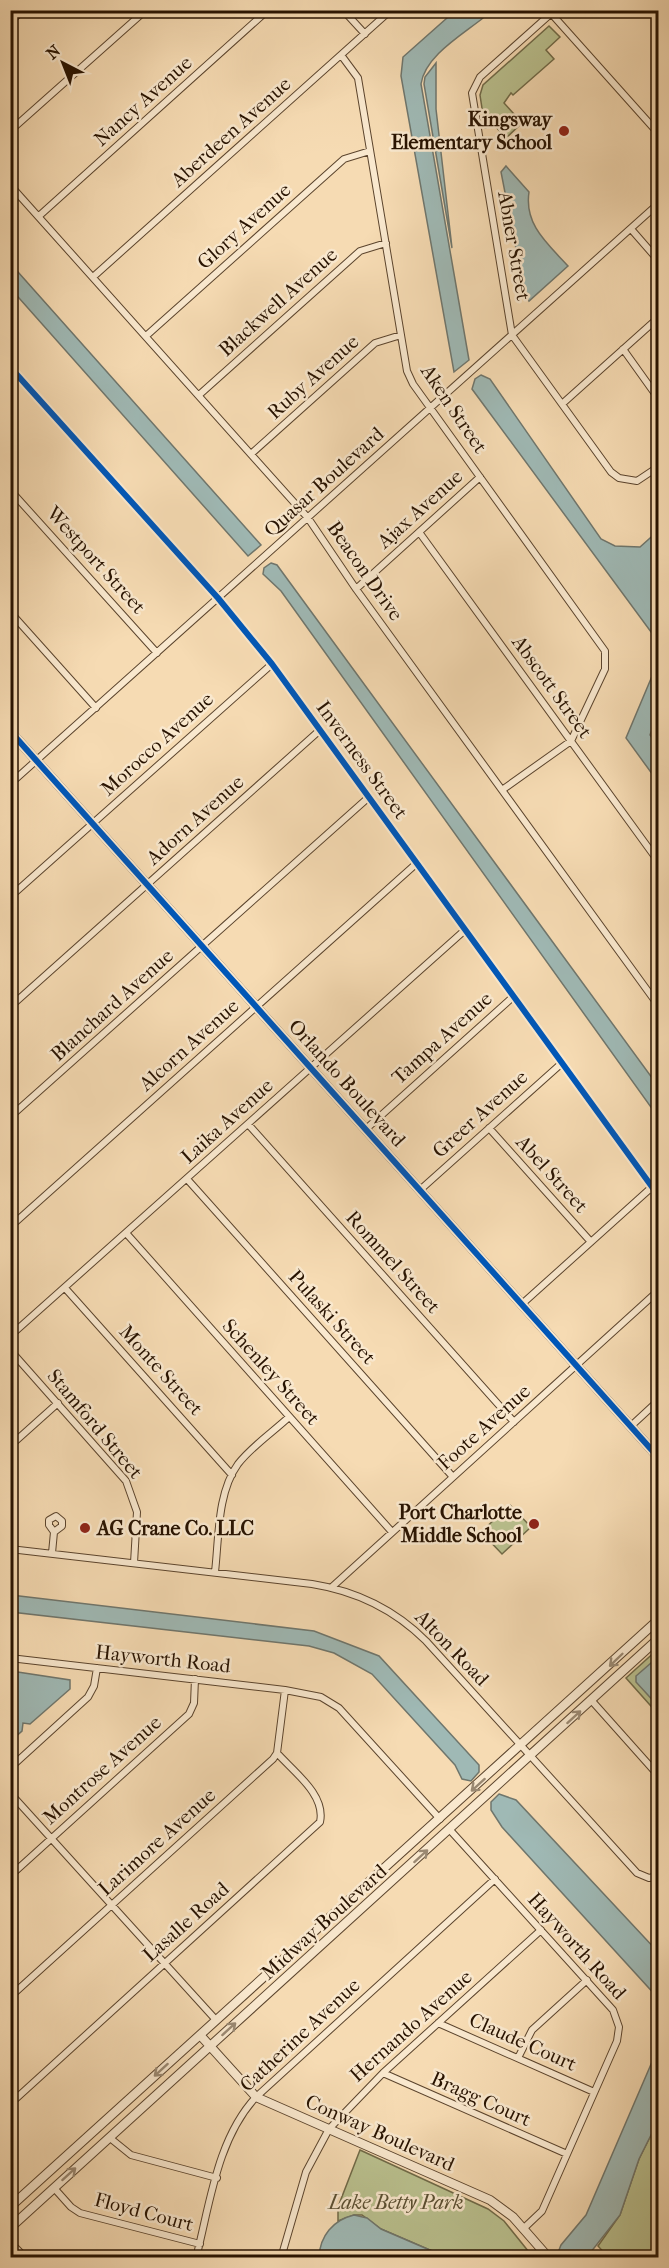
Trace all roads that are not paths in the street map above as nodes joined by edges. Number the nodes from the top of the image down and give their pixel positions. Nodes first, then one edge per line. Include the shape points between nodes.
1 (23, 10) edge
2 (146, 10) edge
3 (268, 10) edge
4 (343, 10) edge
5 (391, 10) edge
6 (552, 12) edge
7 (10, 22) edge
8 (365, 34) junction
9 (341, 55) junction
10 (10, 132) edge
11 (658, 133) edge
12 (370, 151) junction
13 (10, 185) edge
14 (658, 204) edge
15 (39, 216) junction
16 (631, 229) junction
17 (386, 243) junction
18 (658, 260) edge
19 (93, 277) junction
20 (658, 318) edge
21 (401, 335) junction
22 (512, 335) junction
23 (146, 336) junction
24 (623, 349) junction
25 (10, 367) edge
26 (199, 395) junction
27 (658, 398) edge
28 (562, 404) junction
29 (430, 408) junction
30 (251, 454) junction
31 (658, 466) edge
32 (480, 477) junction
33 (10, 490) edge
34 (308, 518) junction
35 (419, 532) junction
36 (356, 589) junction
37 (218, 598) junction
38 (10, 612) edge
39 (157, 653) junction
40 (272, 664) junction
41 (96, 708) junction
42 (320, 730) junction
43 (10, 731) edge
44 (571, 741) junction
45 (37, 760) junction
46 (10, 784) edge
47 (502, 790) junction
48 (369, 797) junction
49 (93, 824) junction
50 (658, 861) edge
51 (417, 863) junction
52 (148, 885) junction
53 (10, 897) edge
54 (465, 930) junction
55 (202, 946) junction
56 (514, 996) junction
57 (658, 1005) edge
58 (10, 1007) edge
59 (257, 1007) junction
60 (562, 1063) junction
61 (311, 1068) junction
62 (10, 1117) edge
63 (248, 1124) junction
64 (489, 1128) junction
65 (366, 1129) junction
66 (187, 1179) junction
67 (652, 1187) junction
68 (420, 1190) junction
69 (658, 1195) edge
70 (10, 1227) edge
71 (126, 1233) junction
72 (591, 1242) junction
73 (65, 1288) junction
74 (658, 1291) edge
75 (522, 1304) junction
76 (10, 1336) edge
77 (10, 1350) edge
78 (576, 1365) junction
79 (658, 1401) edge
80 (58, 1403) junction
81 (289, 1416) junction
82 (514, 1422) junction
83 (631, 1426) junction
84 (10, 1446) edge
85 (658, 1457) edge
86 (232, 1475) junction
87 (453, 1477) junction
88 (54, 1532) dead end
89 (392, 1532) junction
90 (10, 1549) edge
91 (52, 1553) junction
92 (134, 1563) junction
93 (215, 1572) junction
94 (332, 1587) junction
95 (658, 1620) edge
96 (658, 1640) edge
97 (10, 1658) edge
98 (97, 1668) junction
99 (195, 1679) junction
100 (285, 1690) junction
101 (592, 1701) junction
102 (521, 1746) junction
103 (277, 1753) junction
104 (531, 1756) junction
105 (10, 1768) edge
106 (658, 1775) edge
107 (10, 1793) edge
108 (440, 1819) junction
109 (450, 1830) junction
110 (51, 1838) junction
111 (10, 1876) edge
112 (658, 1876) edge
113 (495, 1879) junction
114 (112, 1905) junction
115 (541, 1930) junction
116 (165, 1964) junction
117 (587, 1980) junction
118 (10, 1997) edge
119 (216, 2020) junction
120 (438, 2023) junction
121 (200, 2036) junction
122 (210, 2047) junction
123 (518, 2058) junction
124 (383, 2073) junction
125 (594, 2092) junction
126 (256, 2097) junction
127 (10, 2104) edge
128 (329, 2129) junction
129 (110, 2138) junction
130 (567, 2154) junction
131 (217, 2178) junction
132 (54, 2188) junction
133 (10, 2207) edge
134 (10, 2228) edge
135 (524, 2229) junction
136 (10, 2242) edge
137 (200, 2244) junction
138 (26, 2258) edge
139 (196, 2258) edge
140 (281, 2258) edge
141 (549, 2258) edge

1 - 7 street
2 - 10 street
3 - 15 street, Nancy Avenue
4 - 8 street
5 - 8 street, Aberdeen Avenue
6 - 11 street
6 - 22 street, Abner Street via 480,77 472,93
8 - 9 street, Aberdeen Avenue
9 - 12 street, Aken Street via 358,78
9 - 19 street, Aberdeen Avenue
12 - 17 street, Aken Street
12 - 23 street, Glory Avenue via 344,159
13 - 15 street, Beacon Drive
14 - 16 street, Quasar Boulevard
15 - 19 street, Beacon Drive
16 - 18 street
16 - 22 street, Quasar Boulevard
17 - 21 street, Aken Street
17 - 26 street, Blackwell Avenue via 360,251
19 - 23 street, Beacon Drive
20 - 24 street
21 - 29 street, Aken Street via 407,371
21 - 30 street, Ruby Avenue via 375,343
22 - 28 street, Abner Street
22 - 29 street, Quasar Boulevard
23 - 26 street, Beacon Drive
24 - 27 street
24 - 28 street
25 - 37 street, Inverness Street
26 - 30 street, Beacon Drive
28 - 31 street, Abner Street via 611,472 628,481 646,477
29 - 32 street, Aken Street
29 - 34 street, Quasar Boulevard
30 - 34 street, Beacon Drive
32 - 35 street, Ajax Avenue
32 - 44 street, Aken Street via 605,651 605,669
33 - 39 street, Westport Street
34 - 36 street, Beacon Drive
34 - 37 street, Quasar Boulevard
35 - 36 street, Ajax Avenue
35 - 44 street, Abscott Street
36 - 47 street, Beacon Drive
37 - 39 street, Quasar Boulevard
37 - 40 street, Inverness Street
38 - 41 street
39 - 41 street, Quasar Boulevard
40 - 42 street, Inverness Street
40 - 49 street, Morocco Avenue
41 - 45 street, Quasar Boulevard
42 - 48 street, Inverness Street
42 - 52 street, Adorn Avenue
43 - 45 street, Orlando Boulevard
44 - 47 street
44 - 50 street, Abscott Street
45 - 46 street, Quasar Boulevard
45 - 49 street, Orlando Boulevard
47 - 57 street, Beacon Drive
48 - 51 street, Inverness Street
48 - 55 street, Blanchard Avenue
49 - 52 street, Orlando Boulevard
49 - 53 street, Morocco Avenue
51 - 54 street, Inverness Street
51 - 59 street, Alcorn Avenue
52 - 55 street, Orlando Boulevard
52 - 58 street, Adorn Avenue
54 - 56 street, Inverness Street
54 - 61 street, Laika Avenue
55 - 59 street, Orlando Boulevard
55 - 62 street, Blanchard Avenue
56 - 60 street, Inverness Street
56 - 65 street, Tampa Avenue
59 - 61 street, Orlando Boulevard
59 - 70 street, Alcorn Avenue
60 - 64 street, Greer Avenue
60 - 67 street, Inverness Street
61 - 63 street, Laika Avenue
61 - 65 street, Orlando Boulevard
63 - 66 street, Laika Avenue
63 - 82 street, Rommel Street
64 - 68 street, Greer Avenue
64 - 72 street, Abel Street
65 - 68 street, Orlando Boulevard
66 - 71 street, Laika Avenue
66 - 87 street, Pulaski Street
67 - 69 street, Inverness Street
67 - 72 street
68 - 75 street, Orlando Boulevard
71 - 73 street, Laika Avenue
71 - 81 street, Schenley Street
72 - 75 street
73 - 76 street, Laika Avenue
73 - 86 street, Monte Street
74 - 78 street, Foote Avenue
75 - 78 street, Orlando Boulevard
77 - 80 street, Stamford Street
78 - 82 street, Foote Avenue
78 - 83 street, Orlando Boulevard
79 - 83 street
80 - 84 street
80 - 92 street, Stamford Street via 131,1489 137,1512
81 - 86 street via 246,1456
81 - 89 street, Schenley Street
82 - 87 street, Foote Avenue
83 - 85 street, Orlando Boulevard
86 - 93 street via 224,1499
87 - 89 street, Foote Avenue
88 - 91 street
89 - 94 street, Foote Avenue
90 - 91 street, Alton Road
91 - 92 street, Alton Road
92 - 93 street, Alton Road
93 - 94 street, Alton Road
94 - 102 street, Alton Road via 372,1601 410,1626
95 -> 102 street, Midway Boulevard
96 - 101 street, Midway Boulevard
97 - 98 street, Hayworth Road
98 - 99 street, Hayworth Road
98 - 105 street via 88,1697
99 - 100 street, Hayworth Road
99 - 110 street, Montrose Avenue via 194,1703 189,1714
100 - 103 street
100 - 108 street, Hayworth Road via 321,1697 339,1708
104 -> 101 street, Midway Boulevard
101 - 106 street
102 - 104 street, Alton Road
102 -> 108 street, Midway Boulevard
103 - 114 street, Larimore Avenue
103 - 116 street, Lasalle Road via 319,1800 320,1822
104 - 109 street, Midway Boulevard
104 - 112 street, Alton Road via 637,1873 649,1878
107 - 110 street
108 - 119 street, Midway Boulevard
109 - 113 street, Hayworth Road
122 -> 109 street, Midway Boulevard
110 - 111 street, Montrose Avenue
110 - 114 street
113 - 115 street, Hayworth Road
113 - 126 street, Catherine Avenue
114 - 116 street
114 - 118 street, Larimore Avenue
115 - 117 street, Hayworth Road
115 - 120 street, Hernando Avenue
116 - 119 street
116 - 127 street, Lasalle Road
117 - 123 street via 532,2030
117 - 125 street, Hayworth Road via 613,2010 619,2027 617,2041
119 - 121 street, Midway Boulevard
120 - 123 street, Claude Court
120 - 124 street, Hernando Avenue
121 - 122 street, Conway Boulevard
121 -> 133 street, Midway Boulevard
122 - 126 street, Conway Boulevard
122 - 129 street, Midway Boulevard
123 - 125 street, Claude Court
124 - 128 street, Hernando Avenue
124 - 130 street, Bragg Court
125 - 130 street, Hayworth Road
126 - 128 street, Conway Boulevard
126 - 131 street, Catherine Avenue via 233,2128
128 - 135 street, Conway Boulevard via 490,2200
128 - 140 street, Hernando Avenue via 303,2180
129 - 131 street via 131,2155
132 -> 129 street, Midway Boulevard
130 - 135 street, Hayworth Road via 542,2211
131 - 137 street, Catherine Avenue
132 - 134 street, Midway Boulevard
132 - 137 street, Floyd Court via 80,2213
135 - 141 street, Conway Boulevard
136 - 138 street
137 - 139 street, Catherine Avenue

